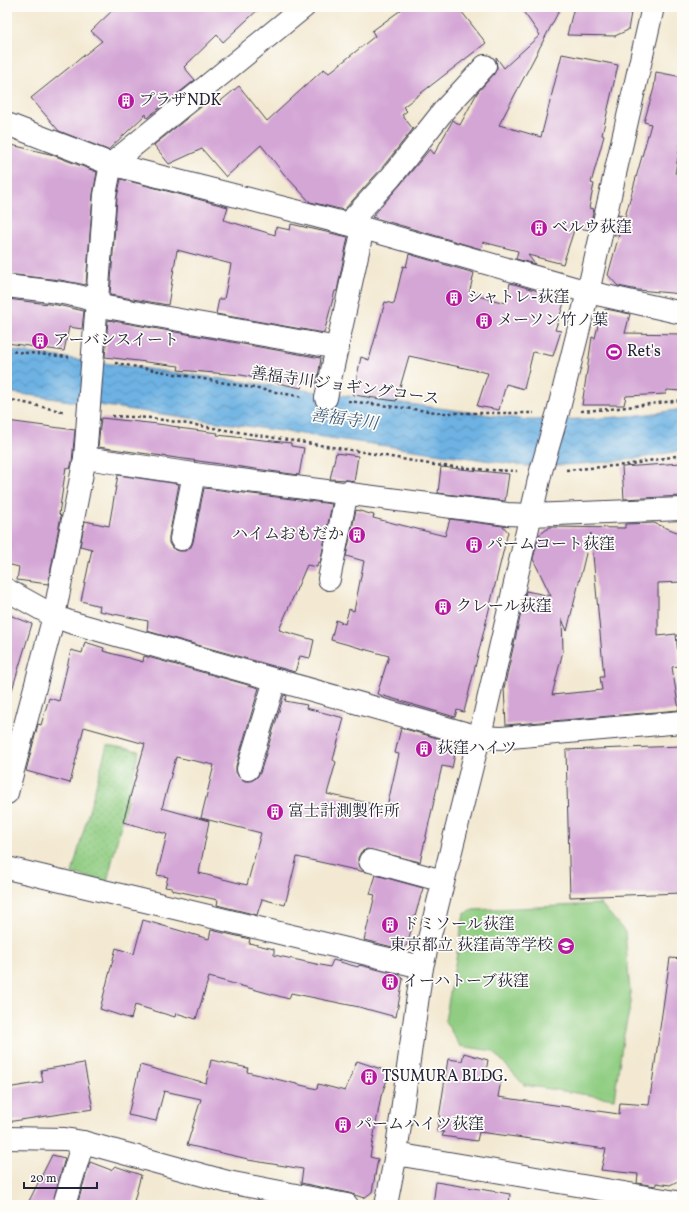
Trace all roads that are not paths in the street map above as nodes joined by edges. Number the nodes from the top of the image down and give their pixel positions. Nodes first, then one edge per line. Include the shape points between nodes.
1 (304, 7) edge
2 (653, 7) edge
3 (485, 66) dead end
4 (7, 124) edge
5 (111, 164) junction
6 (356, 226) junction
7 (7, 286) edge
8 (588, 292) junction
9 (97, 301) junction
10 (682, 313) edge
11 (338, 348) junction
12 (326, 398) road end
13 (85, 458) junction
14 (194, 474) junction
15 (347, 492) junction
16 (682, 508) edge
17 (531, 515) junction
18 (181, 539) dead end
19 (330, 579) dead end
20 (7, 590) edge
21 (54, 616) junction
22 (275, 680) junction
23 (682, 722) edge
24 (479, 737) junction
25 (248, 769) dead end
26 (7, 793) edge
27 (370, 860) dead end
28 (7, 868) edge
29 (444, 881) junction
30 (422, 967) junction
31 (7, 1138) edge
32 (83, 1142) junction
33 (396, 1154) junction
34 (302, 1201) edge
35 (682, 1204) edge
36 (64, 1205) edge
37 (347, 1205) edge
38 (386, 1205) edge

1 - 5 street
2 - 8 street
3 - 6 street via 445,109
4 - 5 street
5 - 6 street
5 - 9 street via 105,195
6 - 8 street
6 - 11 street
7 - 9 street
8 - 10 street
8 - 17 street
9 - 11 street via 106,308
9 - 13 street
11 - 12 street
13 - 14 street
13 - 21 street
14 - 15 street
14 - 18 street
15 - 17 street
15 - 19 street
16 - 17 street
17 - 24 street
20 - 21 street
21 - 22 street
21 - 26 street
22 - 24 street
22 - 25 street
23 - 24 street via 500,738
24 - 29 street
27 - 29 street
28 - 30 street
29 - 30 street
30 - 33 street
31 - 32 street via 65,1139
32 - 34 street
32 - 36 street
33 - 35 street
33 - 38 street
34 - 37 street

